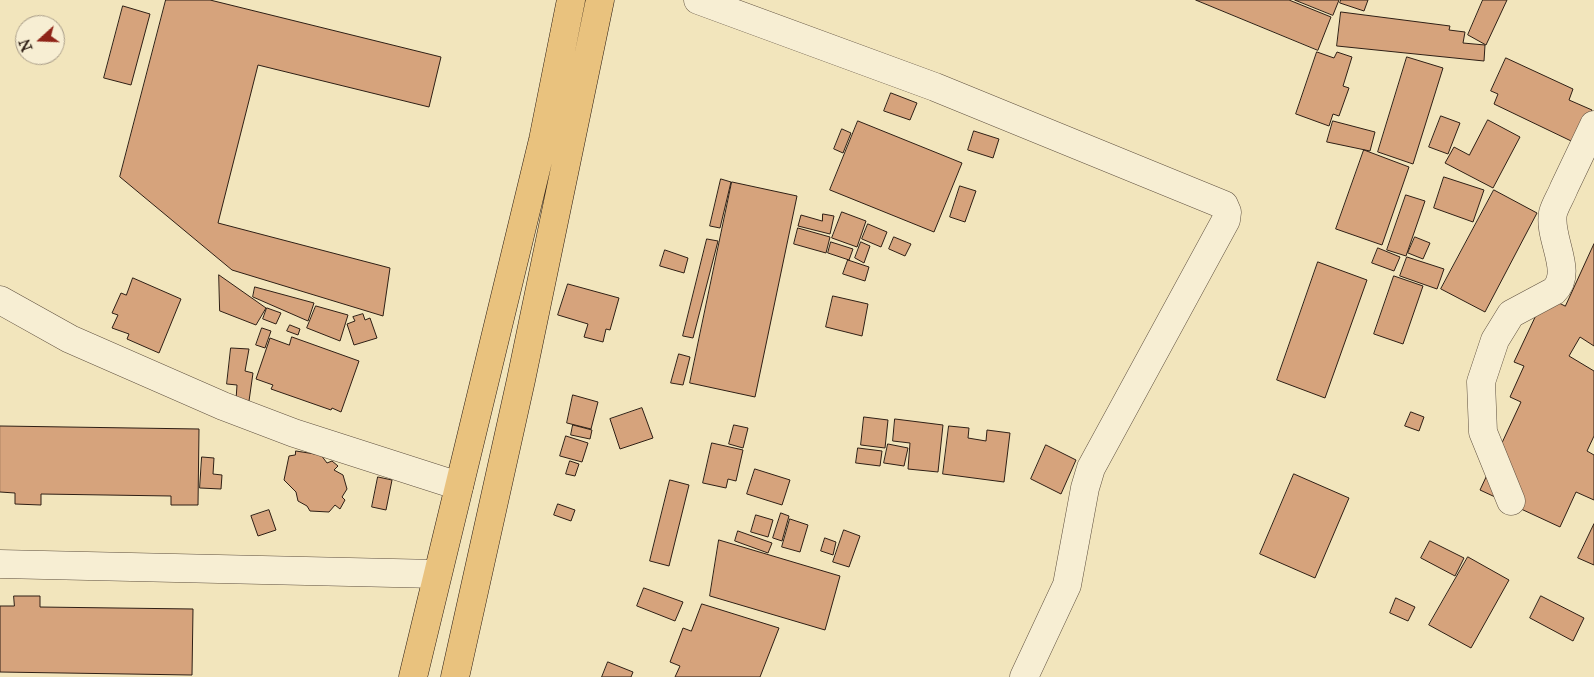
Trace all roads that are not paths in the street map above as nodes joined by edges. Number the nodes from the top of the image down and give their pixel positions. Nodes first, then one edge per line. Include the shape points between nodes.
1 (571, 0) edge
2 (600, 0) edge
3 (698, 0) edge
4 (1594, 125) edge
5 (0, 300) edge
6 (459, 486) junction
7 (1511, 501) dead end
8 (0, 564) edge
9 (437, 574) junction
10 (413, 677) edge
11 (455, 677) edge
12 (1024, 677) edge

1 - 6 main road via 543,140
2 - 11 main road via 522,380
3 - 12 street via 935,86 1224,205 1226,220 1091,468 1067,584
4 - 7 street via 1553,213 1553,238 1562,279 1559,286 1511,314 1494,340 1481,382 1483,432
5 - 6 street via 70,339 223,406 294,433
6 - 9 main road
8 - 9 street
9 - 10 main road

